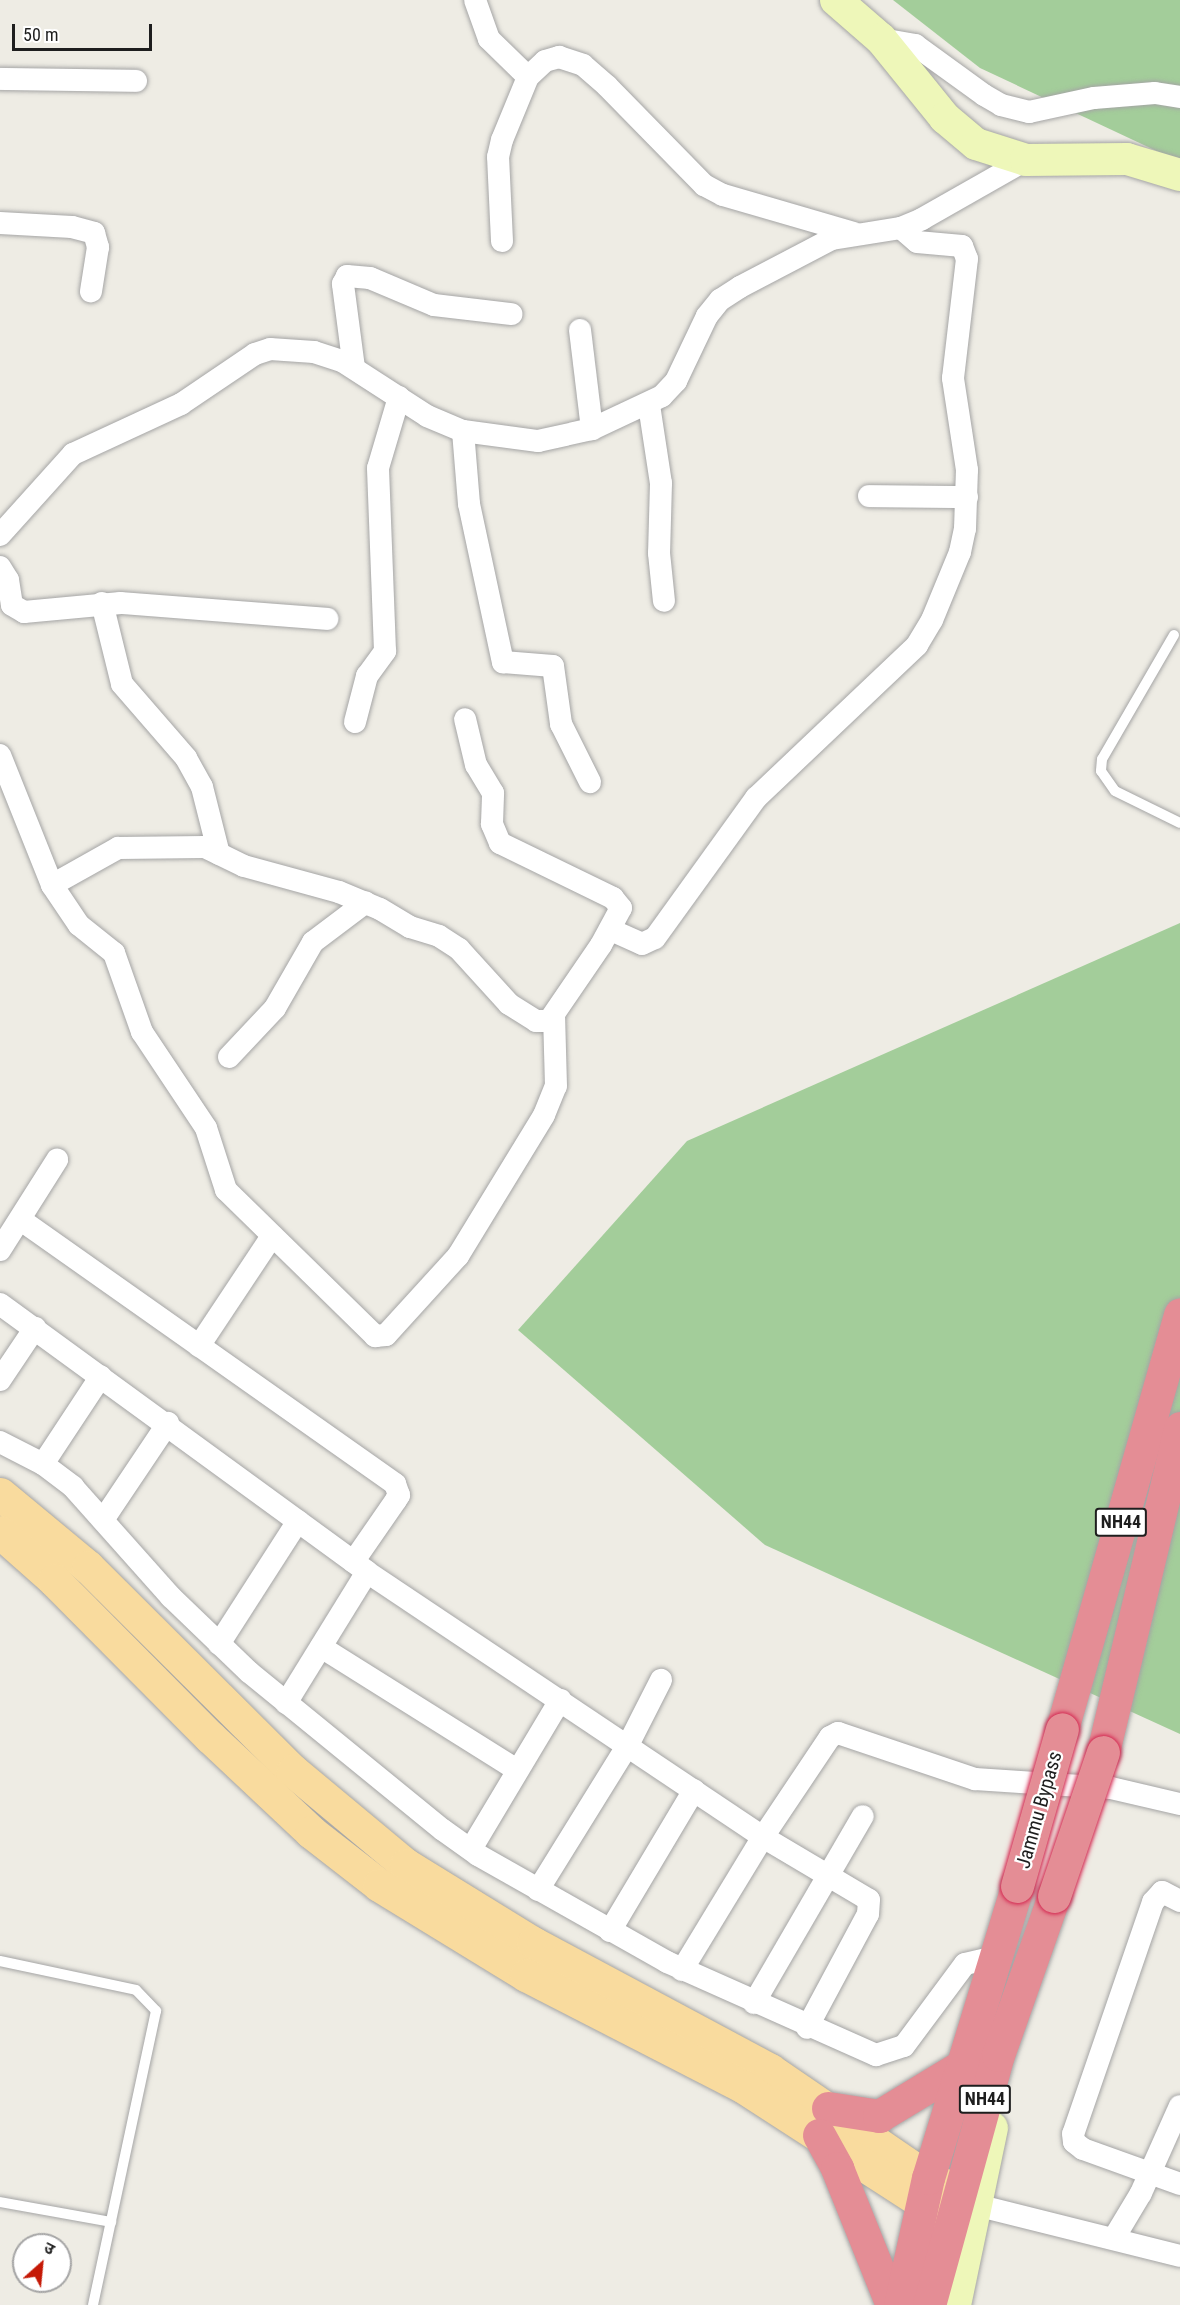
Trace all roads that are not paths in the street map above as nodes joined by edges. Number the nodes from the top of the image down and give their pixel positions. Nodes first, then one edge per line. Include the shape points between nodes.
1 (475, 0) edge
2 (836, 0) edge
3 (880, 39) junction
4 (528, 77) junction
5 (0, 79) edge
6 (136, 81) dead end
7 (1180, 98) edge
8 (1026, 160) junction
9 (1180, 175) edge
10 (0, 223) edge
11 (902, 228) junction
12 (854, 233) junction
13 (502, 241) dead end
14 (91, 291) dead end
15 (511, 314) dead end
16 (580, 330) dead end
17 (354, 368) junction
18 (399, 397) junction
19 (649, 405) junction
20 (592, 429) junction
21 (463, 431) junction
22 (869, 496) dead end
23 (967, 496) junction
24 (0, 535) edge
25 (0, 567) edge
26 (664, 601) dead end
27 (102, 603) junction
28 (327, 619) dead end
29 (1174, 635) dead end
30 (465, 719) dead end
31 (355, 722) dead end
32 (0, 755) edge
33 (590, 782) dead end
34 (1180, 823) edge
35 (219, 854) junction
36 (52, 885) junction
37 (366, 902) junction
38 (610, 930) junction
39 (554, 1016) junction
40 (229, 1057) dead end
41 (57, 1161) dead end
42 (21, 1220) junction
43 (269, 1241) junction
44 (0, 1250) edge
45 (0, 1304) edge
46 (1180, 1314) edge
47 (34, 1328) junction
48 (199, 1346) junction
49 (101, 1376) junction
50 (0, 1380) edge
51 (168, 1424) junction
52 (0, 1442) edge
53 (1178, 1443) edge
54 (42, 1464) junction
55 (0, 1494) edge
56 (103, 1520) junction
57 (298, 1521) junction
58 (0, 1532) edge
59 (360, 1567) junction
60 (219, 1644) junction
61 (321, 1647) junction
62 (662, 1680) dead end
63 (560, 1700) junction
64 (286, 1703) junction
65 (627, 1745) junction
66 (517, 1770) junction
67 (694, 1790) junction
68 (1180, 1804) edge
69 (863, 1816) dead end
70 (763, 1837) junction
71 (471, 1849) junction
72 (828, 1874) junction
73 (538, 1890) junction
74 (1180, 1901) edge
75 (610, 1931) junction
76 (995, 1957) junction
77 (0, 1961) edge
78 (682, 1970) junction
79 (754, 2003) junction
80 (807, 2028) junction
81 (960, 2067) junction
82 (1180, 2106) edge
83 (824, 2122) junction
84 (1151, 2174) junction
85 (1180, 2184) edge
86 (947, 2200) junction
87 (0, 2202) edge
88 (111, 2222) junction
89 (1114, 2238) junction
90 (1180, 2256) edge
91 (93, 2305) edge
92 (892, 2305) edge
93 (900, 2305) edge
94 (928, 2305) edge
95 (955, 2305) edge

1 - 4 street via 489,39
2 - 3 main road
3 - 7 street via 915,45 1001,105 1029,112 1094,98 1155,93
3 - 8 main road via 963,138 988,150
4 - 12 street via 545,61 569,57 608,86 704,185 723,195
4 - 13 street via 498,157
5 - 6 street
8 - 9 main road via 1127,159
8 - 11 street
10 - 14 street via 72,227 94,234 98,247
11 - 12 street
11 - 23 street via 917,242 956,244 966,251 953,378
12 - 19 street via 832,239 720,300 707,316 676,381
15 - 17 street via 434,305 370,278 347,276 343,284
16 - 20 street
17 - 18 street
17 - 24 street via 314,352 270,349 255,354 181,404 73,454
18 - 21 street via 427,416
18 - 31 street via 378,468 385,651 367,676
19 - 20 street
19 - 26 street via 661,483 659,553
20 - 21 street via 538,441
21 - 33 street via 469,504 503,662 553,666 561,724
22 - 23 street
23 - 38 street via 960,552 917,645 756,798 655,938 642,945
25 - 27 street via 8,580 12,605 20,611
27 - 28 street
27 - 35 street via 122,684 186,758 202,787
29 - 34 lane via 1102,759 1101,771 1115,791
30 - 38 street via 476,765 493,793 495,837 507,848 539,859 613,898 621,908
32 - 36 street
35 - 36 street via 194,845 118,848
35 - 37 street
36 - 43 street via 79,925 114,953 142,1032 206,1128 226,1190
37 - 39 street via 410,927 452,942 522,1013 543,1023
37 - 40 street via 313,942 275,1008
38 - 39 street
39 - 43 street via 556,1086 544,1115 474,1234 386,1335 375,1336
41 - 42 street
42 - 44 street
42 - 48 street
43 - 48 street via 231,1292
45 - 47 street
46 - 76 highway, Jammu Bypass / NH44, bridge
47 - 49 street
47 - 50 street
48 - 59 street via 395,1484 399,1495
49 - 51 street
49 - 54 street
51 - 56 street
51 - 57 street
52 - 54 street
53 - 86 highway, Jammu Bypass / NH44, bridge via 1103,1752
54 - 56 street via 73,1487
55 - 83 main road via 87,1567 293,1771 406,1865 533,1943 736,2051
56 - 60 street
57 - 59 street
57 - 60 street
58 - 83 main road via 311,1832 379,1885 526,1975 742,2086
59 - 61 street
59 - 63 street
60 - 64 street
61 - 64 street
61 - 66 street
62 - 65 street
63 - 65 street
63 - 66 street
64 - 71 street
65 - 67 street
65 - 73 street
66 - 71 street
67 - 70 street
67 - 75 street
68 - 70 street via 1111,1788 975,1779 934,1768 843,1732 830,1737
69 - 72 street
70 - 72 street
70 - 78 street
71 - 73 street
72 - 79 street
72 - 80 street via 863,1894 871,1906
73 - 75 street
74 - 84 street via 1162,1892 1153,1902 1073,2134 1077,2145
75 - 78 street
76 - 80 street via 965,1964 921,2027 904,2046 891,2053 863,2052
76 - 81 highway, Jammu Bypass / NH44
77 - 88 lane via 136,1990 156,2011
78 - 79 street
79 - 80 street
81 - 83 highway via 879,2116
81 - 86 highway, Jammu Bypass / NH44
82 - 84 street
83 - 86 main road
83 - 92 highway via 837,2168
84 - 85 street
84 - 89 street
86 - 89 street
86 - 93 highway, Jammu Bypass / NH44
86 - 94 highway, Jammu Bypass / NH44
86 - 95 main road
87 - 88 lane
88 - 91 lane
89 - 90 street

